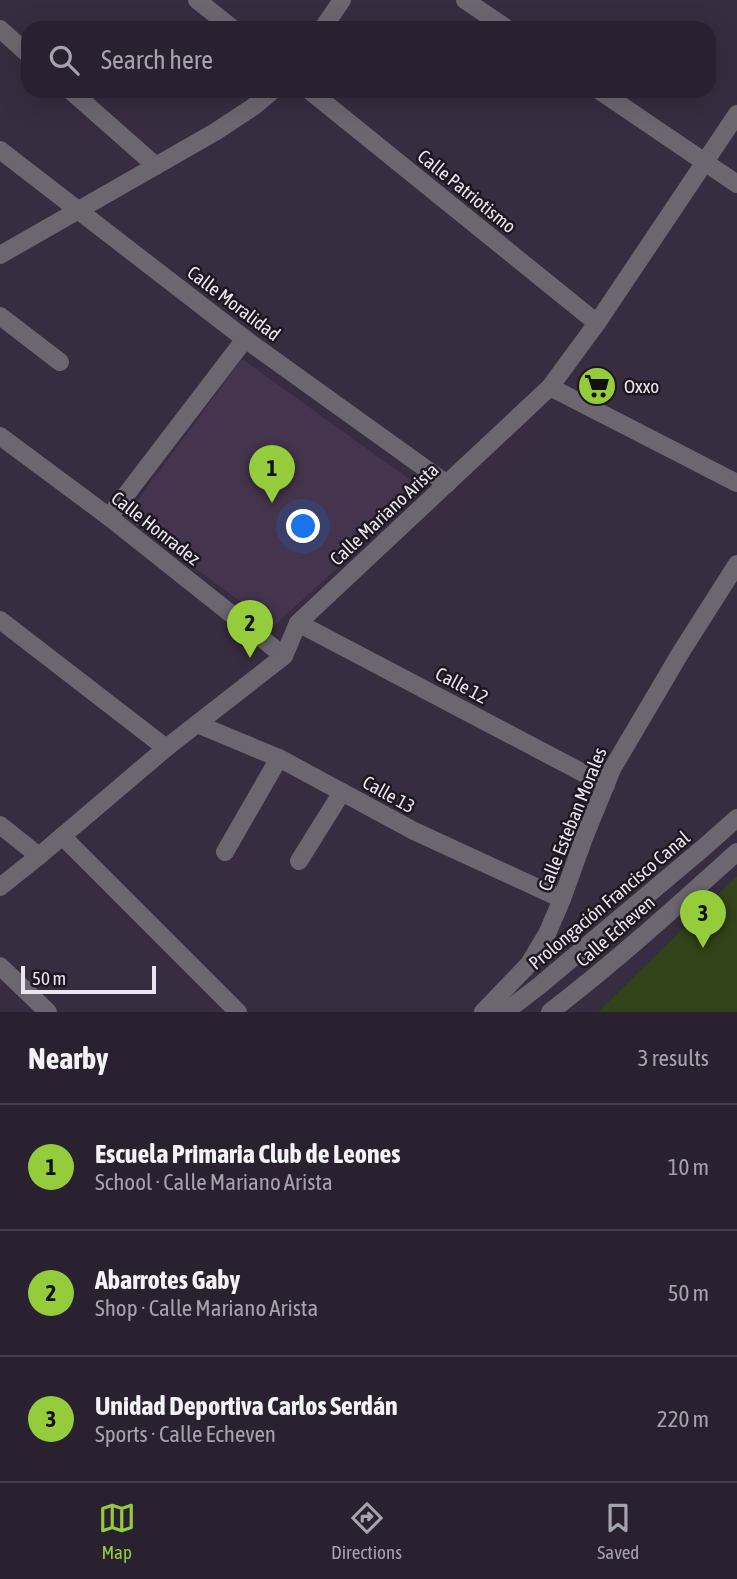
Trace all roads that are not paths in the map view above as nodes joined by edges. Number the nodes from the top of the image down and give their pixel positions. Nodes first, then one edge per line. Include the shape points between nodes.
1 (197, 0) edge
2 (342, 0) edge
3 (465, 0) edge
4 (223, 21) edge
5 (328, 21) edge
6 (496, 21) edge
7 (0, 29) edge
8 (21, 48) edge
9 (79, 98) edge
10 (264, 98) edge
11 (319, 98) edge
12 (610, 98) edge
13 (737, 114) edge
14 (0, 150) edge
15 (705, 162) junction
16 (156, 166) junction
17 (737, 184) edge
18 (78, 210) junction
19 (0, 255) edge
20 (0, 316) edge
21 (597, 323) junction
22 (245, 339) junction
23 (60, 362) dead end
24 (550, 387) junction
25 (0, 436) edge
26 (447, 484) junction
27 (737, 484) edge
28 (109, 517) junction
29 (737, 564) edge
30 (0, 621) edge
31 (298, 623) junction
32 (284, 656) junction
33 (197, 724) junction
34 (166, 748) junction
35 (279, 758) junction
36 (606, 785) junction
37 (342, 792) junction
38 (737, 818) edge
39 (0, 825) edge
40 (62, 836) junction
41 (225, 852) dead end
42 (737, 852) edge
43 (39, 856) junction
44 (299, 861) dead end
45 (0, 887) edge
46 (562, 899) junction
47 (0, 966) edge
48 (48, 1012) edge
49 (238, 1012) edge
50 (483, 1012) edge
51 (505, 1012) edge
52 (550, 1012) edge

1 - 4 street
2 - 5 street
3 - 6 street
7 - 8 street
9 - 16 street
10 - 16 street
11 - 21 street, Calle Patriotismo
12 - 15 street
13 - 15 street, Calle Mariano Arista
14 - 18 street, Calle Moralidad
15 - 17 street
15 - 21 street, Calle Mariano Arista
16 - 18 street
18 - 19 street
18 - 22 street, Calle Moralidad
20 - 23 street
21 - 24 street, Calle Mariano Arista
22 - 26 street, Calle Moralidad
22 - 28 street
24 - 26 street, Calle Mariano Arista
24 - 27 street
25 - 28 street, Calle Honradez
26 - 31 street, Calle Mariano Arista
28 - 32 street, Calle Honradez
29 - 36 street, Calle Esteban Morales via 640,719
30 - 34 street
31 - 32 street, Calle Mariano Arista
31 - 36 street, Calle 12
32 - 33 street, Calle Mariano Arista
33 - 34 street, Calle Mariano Arista
33 - 35 street, Calle 13
34 - 40 street, Calle Mariano Arista
35 - 37 street, Calle 13
35 - 41 street
36 - 46 street, Calle Esteban Morales
37 - 44 street
37 - 46 street, Calle 13 via 414,831
38 - 51 street, Prolongación Francisco Canal
39 - 43 street
40 - 43 street, Calle Mariano Arista
40 - 49 street
42 - 52 street, Calle Echeven
43 - 45 street, Calle Mariano Arista
46 - 50 street, Calle Esteban Morales via 529,964
47 - 48 street

